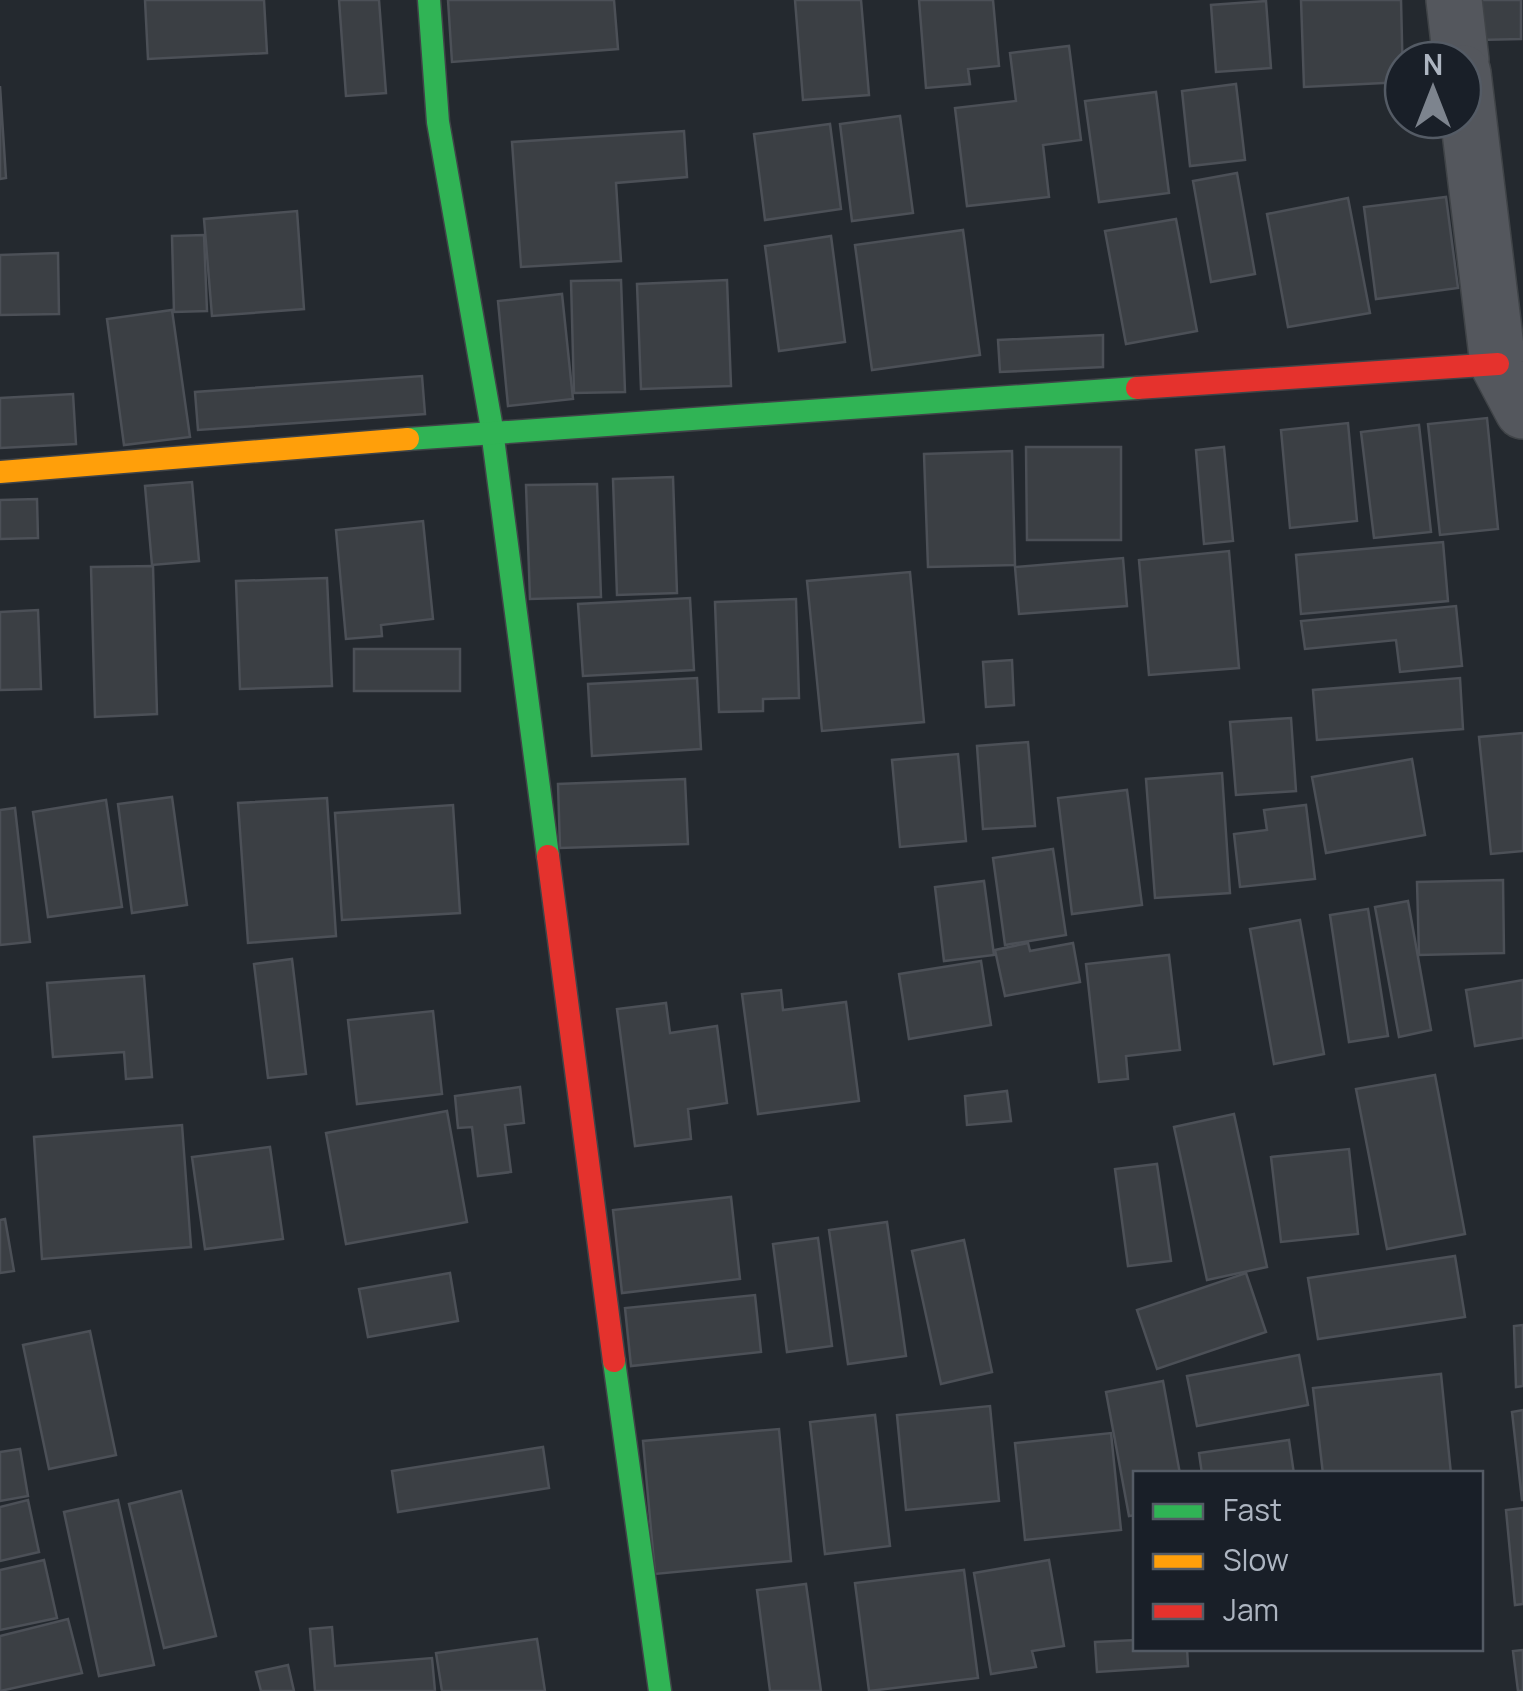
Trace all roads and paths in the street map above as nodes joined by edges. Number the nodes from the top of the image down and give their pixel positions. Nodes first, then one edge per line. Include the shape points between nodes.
1 (429, 0) edge
2 (1454, 0) edge
3 (1459, 40) edge
4 (1473, 140) edge
5 (1511, 388) edge
6 (494, 432) junction
7 (0, 472) edge
8 (660, 1691) edge

1 - 6 street via 430,79
2 - 3 street
4 - 5 street
5 - 6 street
6 - 7 street
6 - 8 street

